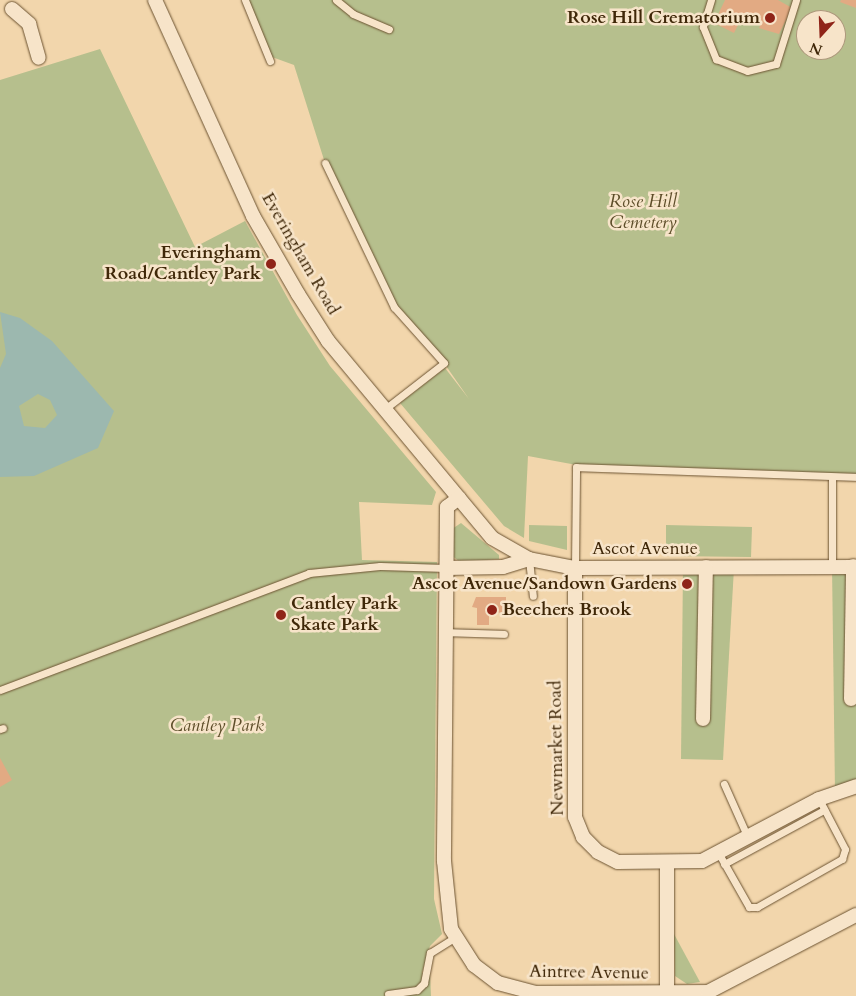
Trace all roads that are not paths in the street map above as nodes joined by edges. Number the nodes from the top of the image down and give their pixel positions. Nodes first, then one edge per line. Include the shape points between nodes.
1 (155, 0) edge
2 (245, 0) edge
3 (336, 0) edge
4 (711, 0) edge
5 (796, 0) edge
6 (7, 9) edge
7 (389, 29) dead end
8 (39, 58) dead end
9 (270, 61) dead end
10 (325, 163) dead end
11 (385, 409) junction
12 (856, 477) edge
13 (832, 478) junction
14 (459, 498) junction
15 (529, 559) junction
16 (832, 566) junction
17 (855, 566) edge
18 (706, 567) junction
19 (446, 568) junction
20 (575, 568) junction
21 (533, 596) dead end
22 (445, 632) junction
23 (504, 634) dead end
24 (0, 690) edge
25 (851, 699) dead end
26 (703, 719) dead end
27 (724, 784) dead end
28 (856, 786) edge
29 (821, 804) junction
30 (749, 839) junction
31 (722, 859) junction
32 (667, 865) junction
33 (856, 915) edge
34 (456, 937) junction
35 (518, 993) edge
36 (666, 993) junction
37 (388, 994) dead end

1 - 11 street, Everingham Road via 253,216 281,266 328,340
2 - 9 lane
3 - 7 lane via 353,14
4 - 5 lane via 703,27 716,59 747,71 776,64
6 - 8 street via 28,24
10 - 11 lane via 394,306 444,363
11 - 14 street, Everingham Road
12 - 13 lane
13 - 16 lane
13 - 20 lane via 576,467
14 - 15 street, Ascot Avenue via 492,538
14 - 19 street, Aintree Avenue via 448,507
15 - 19 street via 503,567
15 - 20 street, Ascot Avenue
15 - 21 lane
16 - 17 street, Ascot Avenue
16 - 18 street, Ascot Avenue
17 - 25 street
18 - 20 street, Ascot Avenue
18 - 26 street
19 - 22 street, Aintree Avenue
19 - 24 lane via 380,566 309,573
20 - 32 street, Newmarket Road via 578,827 608,858
22 - 23 lane
22 - 34 street, Aintree Avenue via 444,861 448,918
27 - 30 lane
28 - 29 street, Newmarket Road
29 - 30 street, Newmarket Road
29 - 31 lane
29 - 31 lane via 845,850 842,859 757,907 749,906
30 - 31 street, Newmarket Road
31 - 32 street, Newmarket Road
32 - 36 street
33 - 36 street, Aintree Avenue via 721,988
34 - 35 street, Aintree Avenue via 486,975
34 - 37 lane via 430,953 424,983 417,990
35 - 36 street, Aintree Avenue

